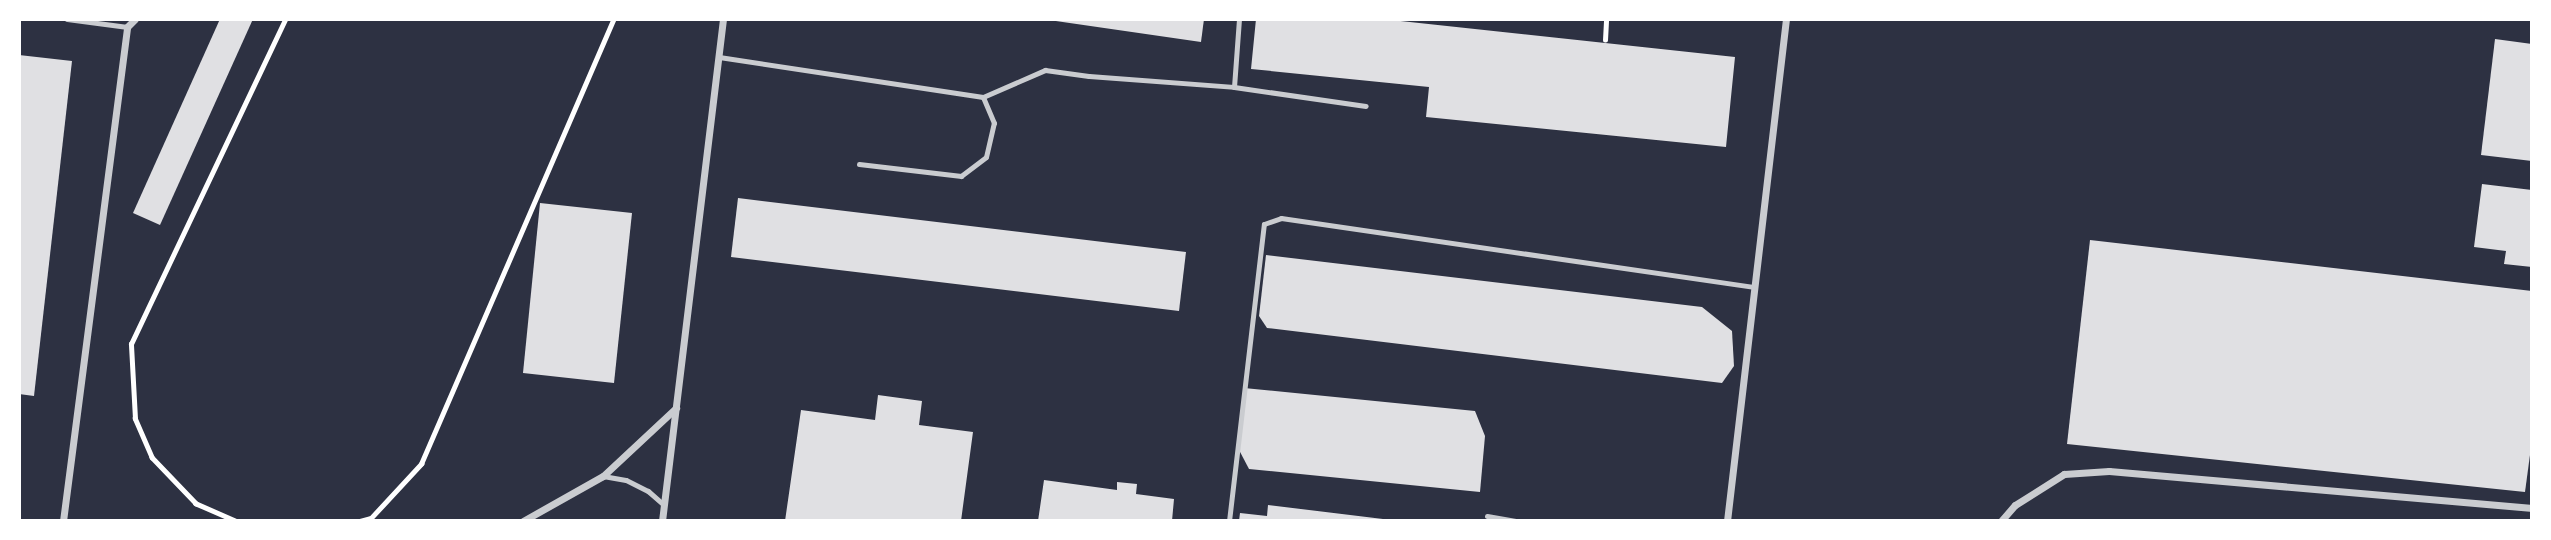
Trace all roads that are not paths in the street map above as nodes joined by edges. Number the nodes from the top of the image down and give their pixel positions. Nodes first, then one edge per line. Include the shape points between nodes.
1 (67, 19) edge
2 (135, 19) edge
3 (723, 19) edge
4 (1239, 19) edge
5 (1786, 19) edge
6 (127, 27) junction
7 (719, 57) junction
8 (1234, 87) junction
9 (984, 97) junction
10 (1366, 106) dead end
11 (859, 164) dead end
12 (1755, 287) junction
13 (676, 408) junction
14 (603, 476) junction
15 (664, 505) junction
16 (2532, 508) edge
17 (1487, 516) dead end
18 (63, 521) edge
19 (523, 521) edge
20 (662, 521) edge
21 (1229, 521) edge
22 (1516, 521) edge
23 (1727, 521) edge
24 (2001, 521) edge

1 - 6 lane
2 - 6 street
3 - 7 street
4 - 8 lane
5 - 12 street
6 - 18 street
7 - 9 lane
7 - 13 street
8 - 9 lane via 1045,70
8 - 10 lane
9 - 11 lane via 994,124 986,158 961,176
12 - 21 lane via 1281,218 1264,224
12 - 23 street
13 - 14 street
13 - 15 street
14 - 15 lane via 626,480
14 - 19 street
15 - 20 street
16 - 24 street via 2109,471 2064,474 2015,505
17 - 22 lane

